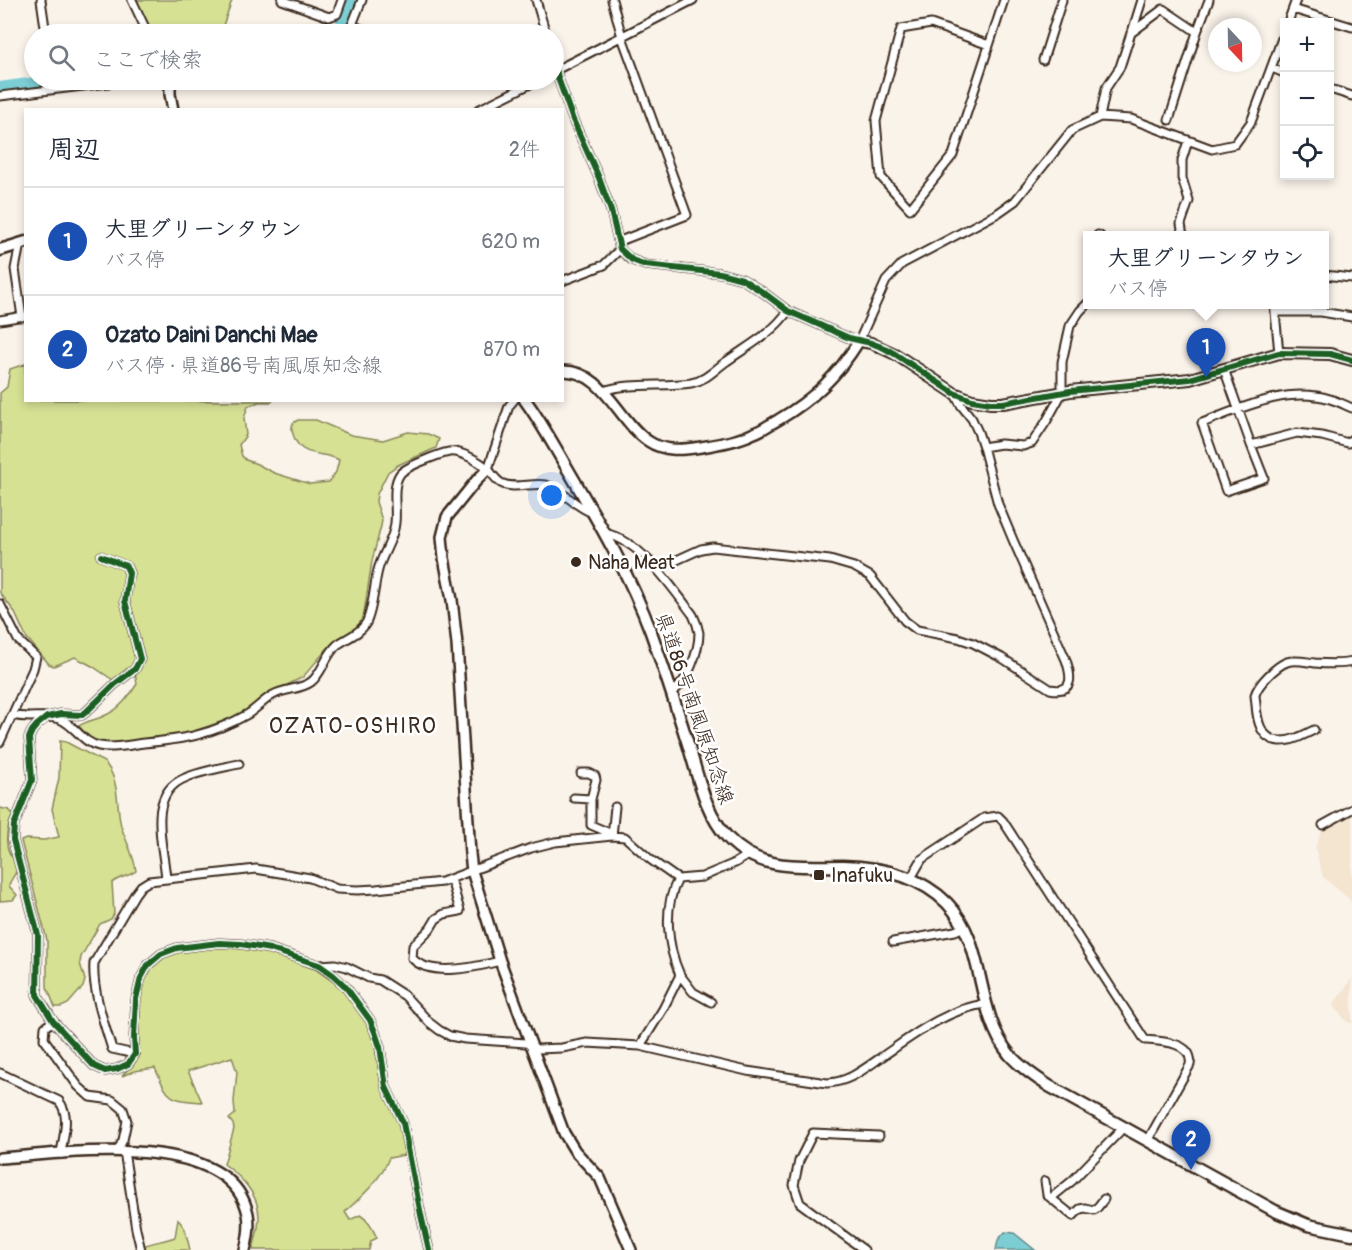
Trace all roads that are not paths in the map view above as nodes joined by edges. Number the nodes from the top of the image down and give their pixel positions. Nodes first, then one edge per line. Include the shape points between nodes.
1 (41, 0) edge
2 (132, 0) edge
3 (282, 0) edge
4 (342, 0) edge
5 (362, 0) edge
6 (536, 0) edge
7 (612, 0) edge
8 (693, 0) edge
9 (1004, 0) edge
10 (1062, 0) edge
11 (1142, 0) edge
12 (1209, 0) edge
13 (1296, 0) edge
14 (1293, 9) junction
15 (1290, 18) edge
16 (45, 24) edge
17 (143, 24) edge
18 (352, 24) edge
19 (543, 24) edge
20 (1352, 27) edge
21 (1197, 32) junction
22 (1131, 33) junction
23 (622, 37) junction
24 (989, 45) dead end
25 (1280, 45) edge
26 (1043, 60) dead end
27 (564, 66) edge
28 (1272, 68) junction
29 (1280, 71) edge
30 (50, 90) edge
31 (170, 90) edge
32 (518, 90) edge
33 (562, 90) edge
34 (1334, 91) edge
35 (0, 96) edge
36 (1352, 96) edge
37 (173, 108) edge
38 (482, 108) edge
39 (1100, 117) junction
40 (1169, 120) dead end
41 (1188, 141) junction
42 (1182, 231) edge
43 (23, 243) edge
44 (620, 245) junction
45 (0, 250) edge
46 (1329, 275) edge
47 (1352, 278) edge
48 (564, 280) edge
49 (1083, 308) edge
50 (1274, 309) edge
51 (1286, 309) edge
52 (788, 311) junction
53 (24, 316) edge
54 (1352, 317) edge
55 (0, 320) edge
56 (859, 341) junction
57 (1279, 353) junction
58 (1352, 360) edge
59 (1224, 369) junction
60 (564, 370) edge
61 (603, 391) junction
62 (954, 393) junction
63 (1062, 393) junction
64 (512, 402) edge
65 (526, 402) edge
66 (1352, 408) edge
67 (1238, 409) junction
68 (1352, 440) edge
69 (1251, 445) junction
70 (983, 447) junction
71 (488, 469) junction
72 (593, 513) junction
73 (605, 533) junction
74 (101, 556) dead end
75 (657, 569) junction
76 (0, 604) edge
77 (1352, 662) edge
78 (672, 692) junction
79 (13, 715) junction
80 (47, 717) junction
81 (1314, 730) dead end
82 (0, 742) edge
83 (239, 764) dead end
84 (581, 773) dead end
85 (574, 798) dead end
86 (591, 799) junction
87 (615, 807) dead end
88 (1352, 809) edge
89 (1323, 825) dead end
90 (612, 835) junction
91 (748, 855) junction
92 (472, 871) junction
93 (911, 878) junction
94 (166, 879) junction
95 (451, 879) junction
96 (678, 879) junction
97 (964, 927) junction
98 (893, 942) dead end
99 (500, 962) junction
100 (319, 965) junction
101 (680, 975) junction
102 (711, 1002) dead end
103 (987, 1004) junction
104 (53, 1021) junction
105 (532, 1046) junction
106 (640, 1046) junction
107 (135, 1054) junction
108 (0, 1073) edge
109 (1124, 1127) junction
110 (879, 1136) dead end
111 (1148, 1140) junction
112 (121, 1150) junction
113 (62, 1154) junction
114 (0, 1158) edge
115 (1045, 1181) dead end
116 (1051, 1198) junction
117 (1104, 1199) dead end
118 (1352, 1234) edge
119 (141, 1250) edge
120 (245, 1250) edge
121 (429, 1250) edge
122 (631, 1250) edge
123 (864, 1250) edge

1 - 16 street
2 - 17 street
3 - 4 street via 329,17 337,14
5 - 18 street
6 - 19 street
7 - 23 street
8 - 23 street
9 - 24 street via 953,155 910,208 881,177 876,121 901,29 931,24
10 - 26 street
11 - 22 street
12 - 21 street
13 - 14 street
14 - 15 street
14 - 20 street
21 - 22 street via 1163,9
21 - 40 street
22 - 39 street via 1120,67 1106,87
23 - 27 street
23 - 44 street via 687,215
25 - 28 street
28 - 29 street
28 - 41 street via 1251,122 1235,144 1212,149
30 - 35 street
31 - 37 street
32 - 38 street
33 - 44 street via 603,189
34 - 36 street
39 - 41 street via 1131,119
39 - 56 street via 1071,130 1015,201 902,264 886,281
41 - 42 street via 1182,178 1189,201
43 - 45 main road
43 - 53 street via 15,269
44 - 48 street via 604,265
44 - 52 street via 632,260 645,265 742,279
46 - 47 street
49 - 63 street via 1070,326 1062,362
50 - 57 street
51 - 54 street
52 - 56 street
52 - 61 street via 773,328 702,380
53 - 55 street
56 - 61 street via 830,380 804,404 754,434 721,443 673,450 654,445
56 - 62 street via 895,354
57 - 58 street via 1330,354
57 - 59 street
59 - 63 street via 1190,379
59 - 67 street
60 - 61 street via 587,376
62 - 63 street via 992,403
62 - 70 street via 972,419
63 - 70 street via 1032,442 1023,446
64 - 71 street
65 - 72 main road, 県道86号南風原知念線
66 - 67 street via 1329,398 1306,395 1269,398
67 - 69 street
67 - 69 street via 1202,423 1226,491 1264,478
68 - 69 street via 1348,444 1297,433
70 - 75 street via 998,504 1066,660 1071,678 1062,690 1050,689 973,643 917,630 905,621 870,576 850,565 713,547
71 - 72 street via 502,484 544,484
71 - 80 street via 459,452 450,452 401,472 394,488 395,525 365,624 336,646 310,683 274,695 248,714 187,738 98,746 61,720
71 - 92 street via 447,517 442,537 457,644
72 - 73 main road, 県道86号南風原知念線
73 - 75 street via 622,540
73 - 78 main road, 県道86号南風原知念線 via 633,587
74 - 80 street via 126,566 129,573 125,601 140,659 135,669 82,715
75 - 78 street via 693,615 699,633 693,662
76 - 79 street via 18,640 36,657
77 - 81 street via 1285,663 1269,674 1255,695 1260,728 1267,736 1280,741
78 - 91 main road, 県道86号南風原知念線 via 706,802 721,829
79 - 80 street
79 - 82 street
80 - 104 street via 29,738 32,780 14,825 13,840 38,935 37,994
83 - 94 street via 183,778 163,799 159,816
84 - 86 street via 595,776
85 - 86 street
86 - 90 street via 591,825
87 - 90 street
88 - 89 street
90 - 92 street via 531,848
90 - 96 street via 625,837
91 - 93 main road, 県道86号南風原知念線 via 774,864 845,866
91 - 96 street via 702,877
92 - 95 street
92 - 99 street
93 - 97 main road, 県道86号南風原知念線 via 938,895
93 - 111 street via 922,859 984,818 998,816 1003,821 1145,1040 1176,1044 1191,1059
94 - 95 street via 256,869 310,878 337,889 358,890
94 - 107 street via 141,886 94,963 112,1049
95 - 99 street via 460,911 436,919 413,946 412,958 421,965 450,969
96 - 101 street via 671,896 670,933
97 - 98 street
97 - 103 main road, 県道86号南風原知念線
99 - 105 street
100 - 105 street via 335,964 380,980 405,996 435,1027 450,1036
100 - 107 street via 241,944 198,945 161,954 148,965 138,988
100 - 121 street via 345,986 375,1032 386,1087 403,1122
101 - 102 street via 693,992
101 - 106 street
103 - 106 street via 938,1020 837,1083 747,1071
103 - 109 main road, 県道86号南風原知念線 via 999,1038 1023,1068
104 - 107 street via 94,1066 105,1071 128,1064
104 - 112 street via 45,1027 44,1039 78,1086 90,1097 112,1100 123,1109 127,1121
105 - 106 street
105 - 122 street via 564,1132 575,1151 600,1178
108 - 113 street via 64,1107
109 - 111 main road, 県道86号南風原知念線
109 - 116 street
110 - 123 street via 813,1133 799,1161 794,1185 800,1203
111 - 118 main road, 県道86号南風原知念線 via 1275,1211 1308,1225
112 - 113 street
112 - 119 street
112 - 120 street via 194,1161 231,1181 248,1214
113 - 114 street
115 - 116 street
116 - 117 street via 1073,1216 1080,1209 1094,1210

